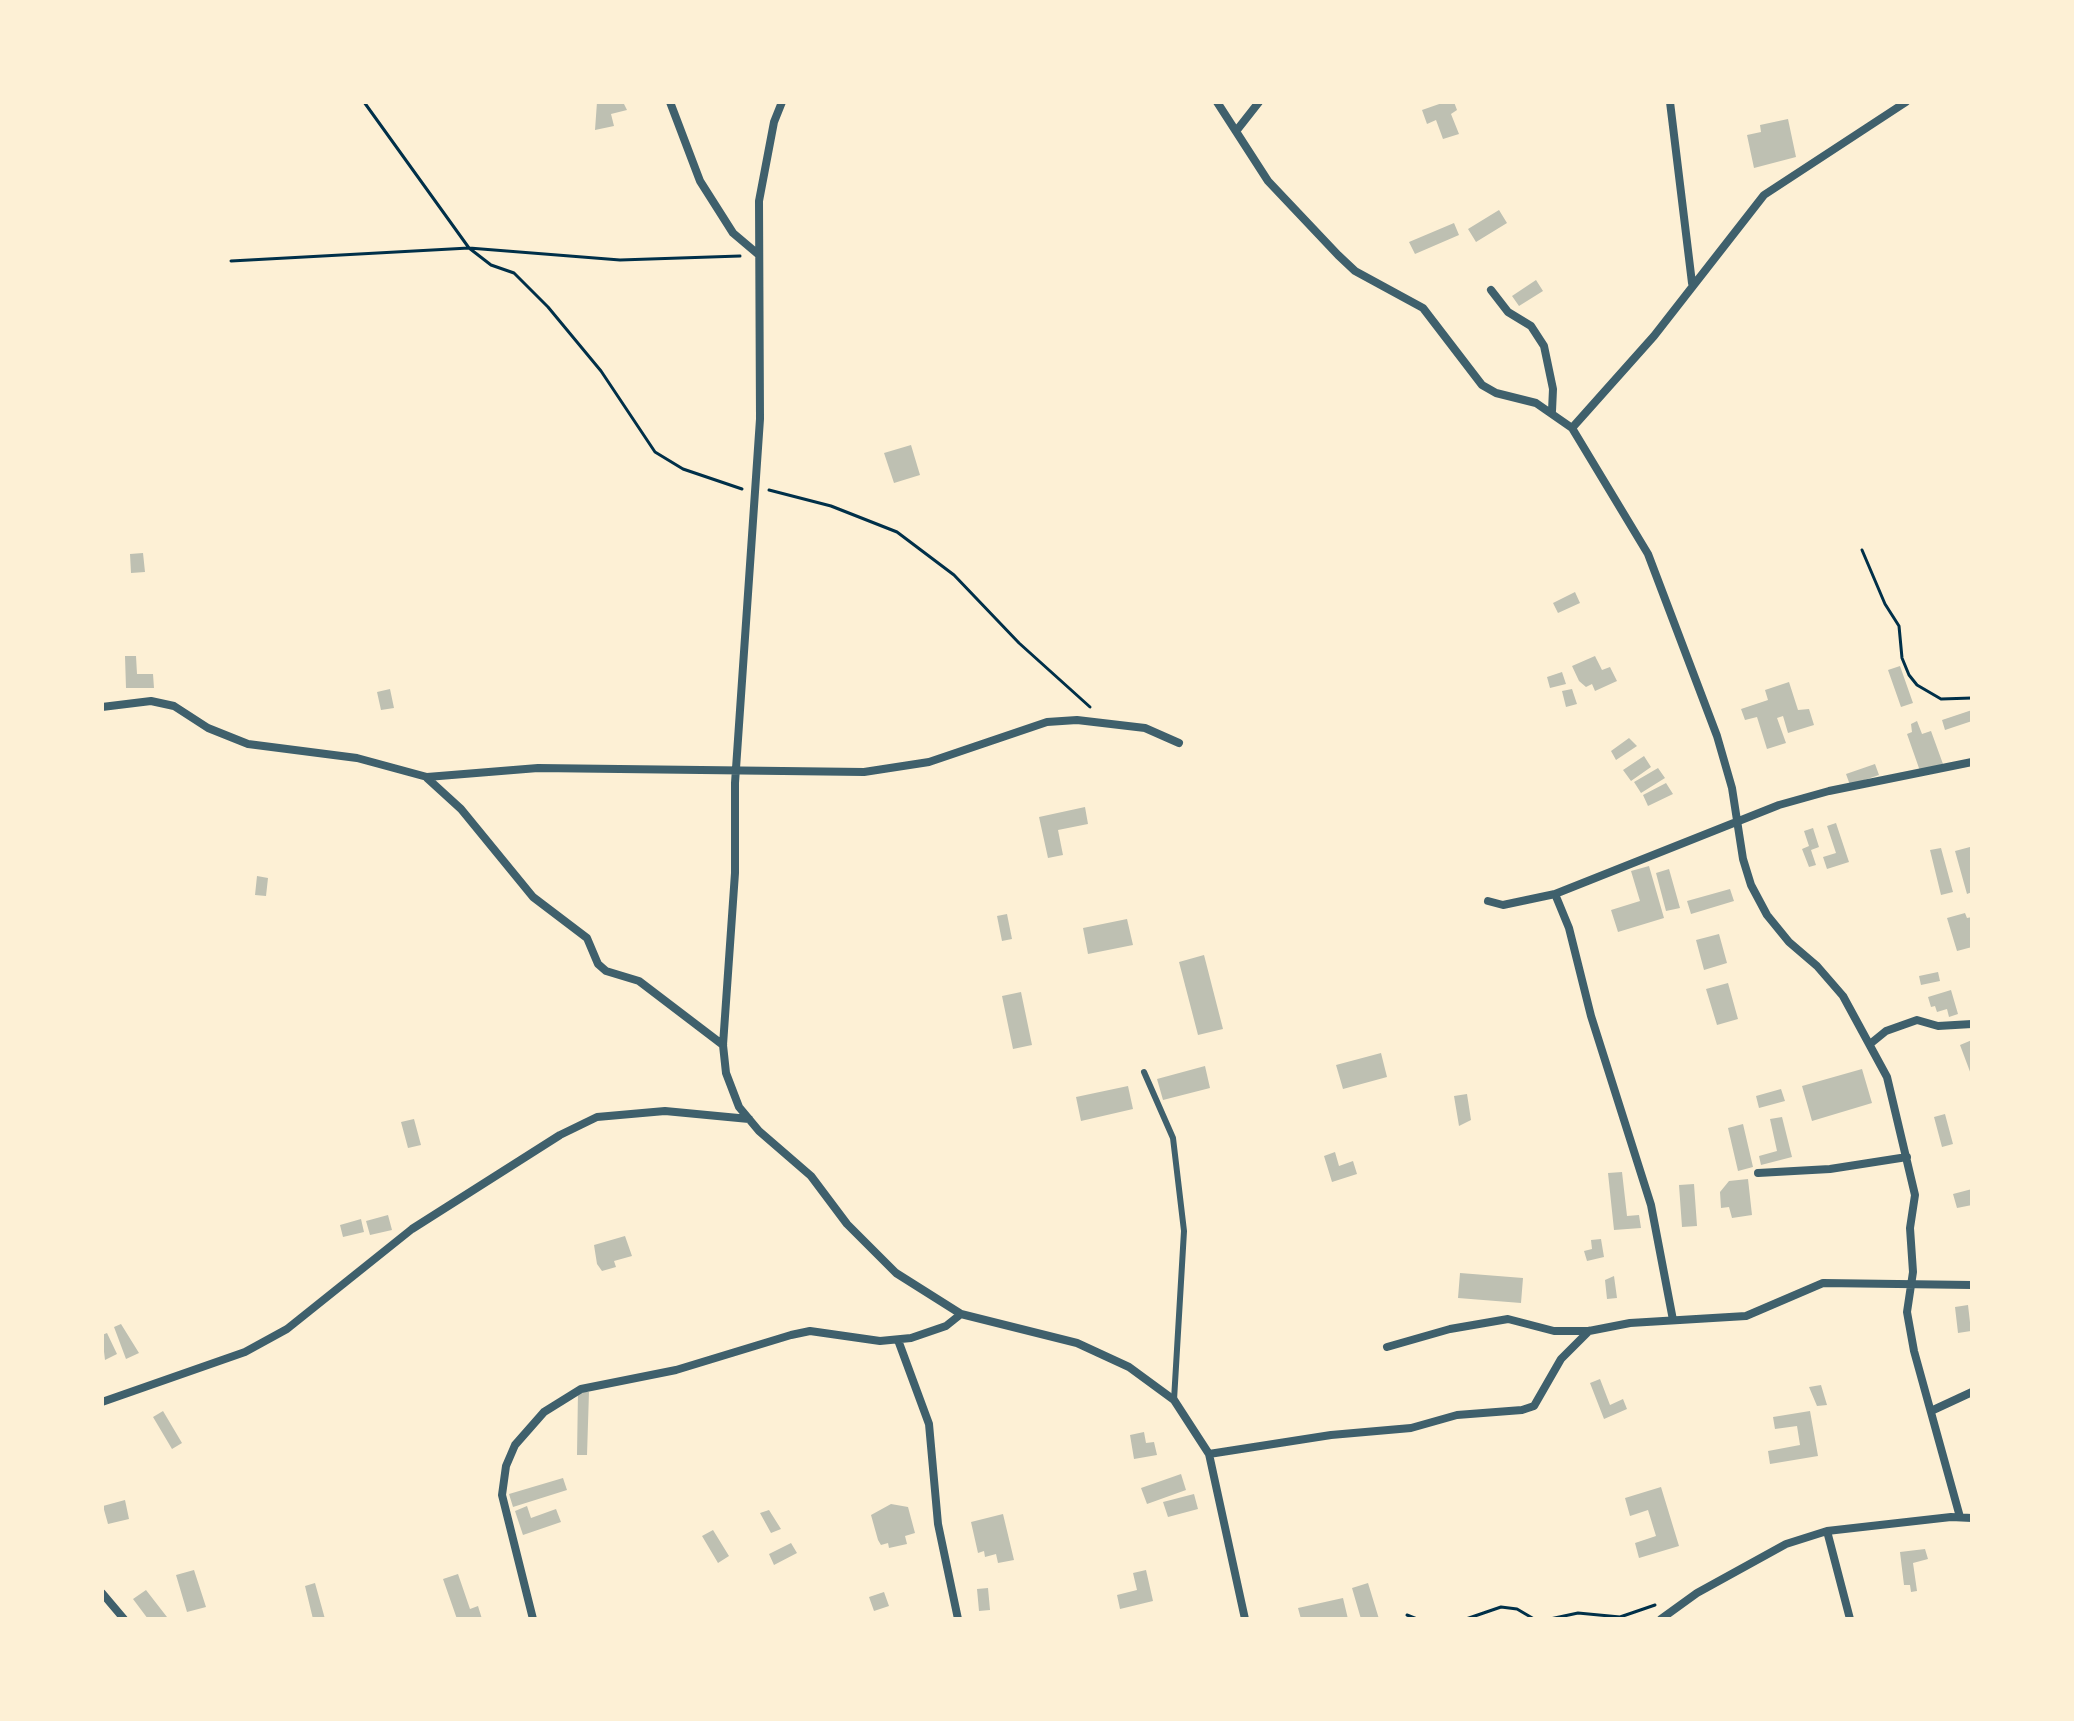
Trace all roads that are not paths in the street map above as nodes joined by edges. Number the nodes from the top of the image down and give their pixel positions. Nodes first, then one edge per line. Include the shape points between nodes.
1 (670, 102) edge
2 (782, 102) edge
3 (1218, 102) edge
4 (1259, 102) edge
5 (1670, 102) edge
6 (1906, 102) edge
7 (1239, 132) junction
8 (759, 255) junction
9 (1692, 284) junction
10 (1491, 290) dead end
11 (1552, 411) junction
12 (1572, 428) junction
13 (102, 707) edge
14 (1179, 743) dead end
15 (1972, 762) edge
16 (735, 772) junction
17 (427, 777) junction
18 (1737, 822) junction
19 (1555, 894) junction
20 (1488, 901) dead end
21 (1972, 1024) edge
22 (1870, 1044) junction
23 (723, 1045) junction
24 (1144, 1072) dead end
25 (749, 1119) junction
26 (1907, 1157) junction
27 (1758, 1173) dead end
28 (1911, 1284) junction
29 (1972, 1285) edge
30 (961, 1314) junction
31 (1673, 1320) junction
32 (1589, 1331) junction
33 (898, 1340) junction
34 (1387, 1347) dead end
35 (1972, 1392) edge
36 (1174, 1400) junction
37 (102, 1402) edge
38 (1931, 1411) junction
39 (1209, 1454) junction
40 (1960, 1517) junction
41 (1972, 1518) edge
42 (1827, 1531) junction
43 (102, 1593) edge
44 (124, 1619) edge
45 (533, 1619) edge
46 (958, 1619) edge
47 (1245, 1619) edge
48 (1661, 1619) edge
49 (1850, 1619) edge

1 - 8 street via 700,181 733,233
2 - 8 street via 759,201
3 - 7 street
4 - 7 street
5 - 9 street
6 - 9 street via 1764,195
7 - 11 street via 1268,181 1338,255 1355,271 1423,308 1482,385
8 - 16 street via 760,419
9 - 12 street via 1654,336
10 - 11 street via 1508,312 1531,326 1544,346
11 - 12 street
12 - 18 street via 1660,580 1717,736
13 - 17 street via 151,701 174,706 208,728 248,744 357,758
14 - 16 street via 1145,728 1108,722 1047,722 895,769
15 - 18 street via 1829,791
16 - 17 street via 538,768
16 - 23 street via 735,886
17 - 23 street via 461,809 533,897 587,938 598,964 639,981
18 - 19 street
18 - 22 street via 1751,885 1767,915 1843,996
19 - 20 street via 1503,905
19 - 31 street via 1651,1205
21 - 22 street via 1938,1026 1917,1020 1886,1031
22 - 26 street via 1887,1077
23 - 25 street via 726,1073
24 - 36 lane via 1173,1138 1184,1231
25 - 30 street via 811,1176 881,1261
25 - 37 street via 665,1111 597,1117 412,1229 287,1329 245,1352
26 - 27 street
26 - 28 street via 1915,1195
28 - 29 street
28 - 31 street via 1823,1283 1746,1316
28 - 38 street via 1907,1312
30 - 33 street via 946,1326
30 - 36 street via 1077,1343 1129,1367
31 - 32 street
32 - 34 street via 1554,1331 1508,1319
32 - 39 street via 1561,1359 1534,1406 1522,1410 1457,1415 1411,1428
33 - 45 street via 800,1333 676,1370 581,1389 544,1412 515,1445 502,1495
33 - 46 street via 929,1424 938,1524
35 - 38 street
36 - 39 street
38 - 40 street
39 - 47 street
40 - 41 street
40 - 42 street
42 - 48 street via 1786,1544
42 - 49 street
43 - 44 street

